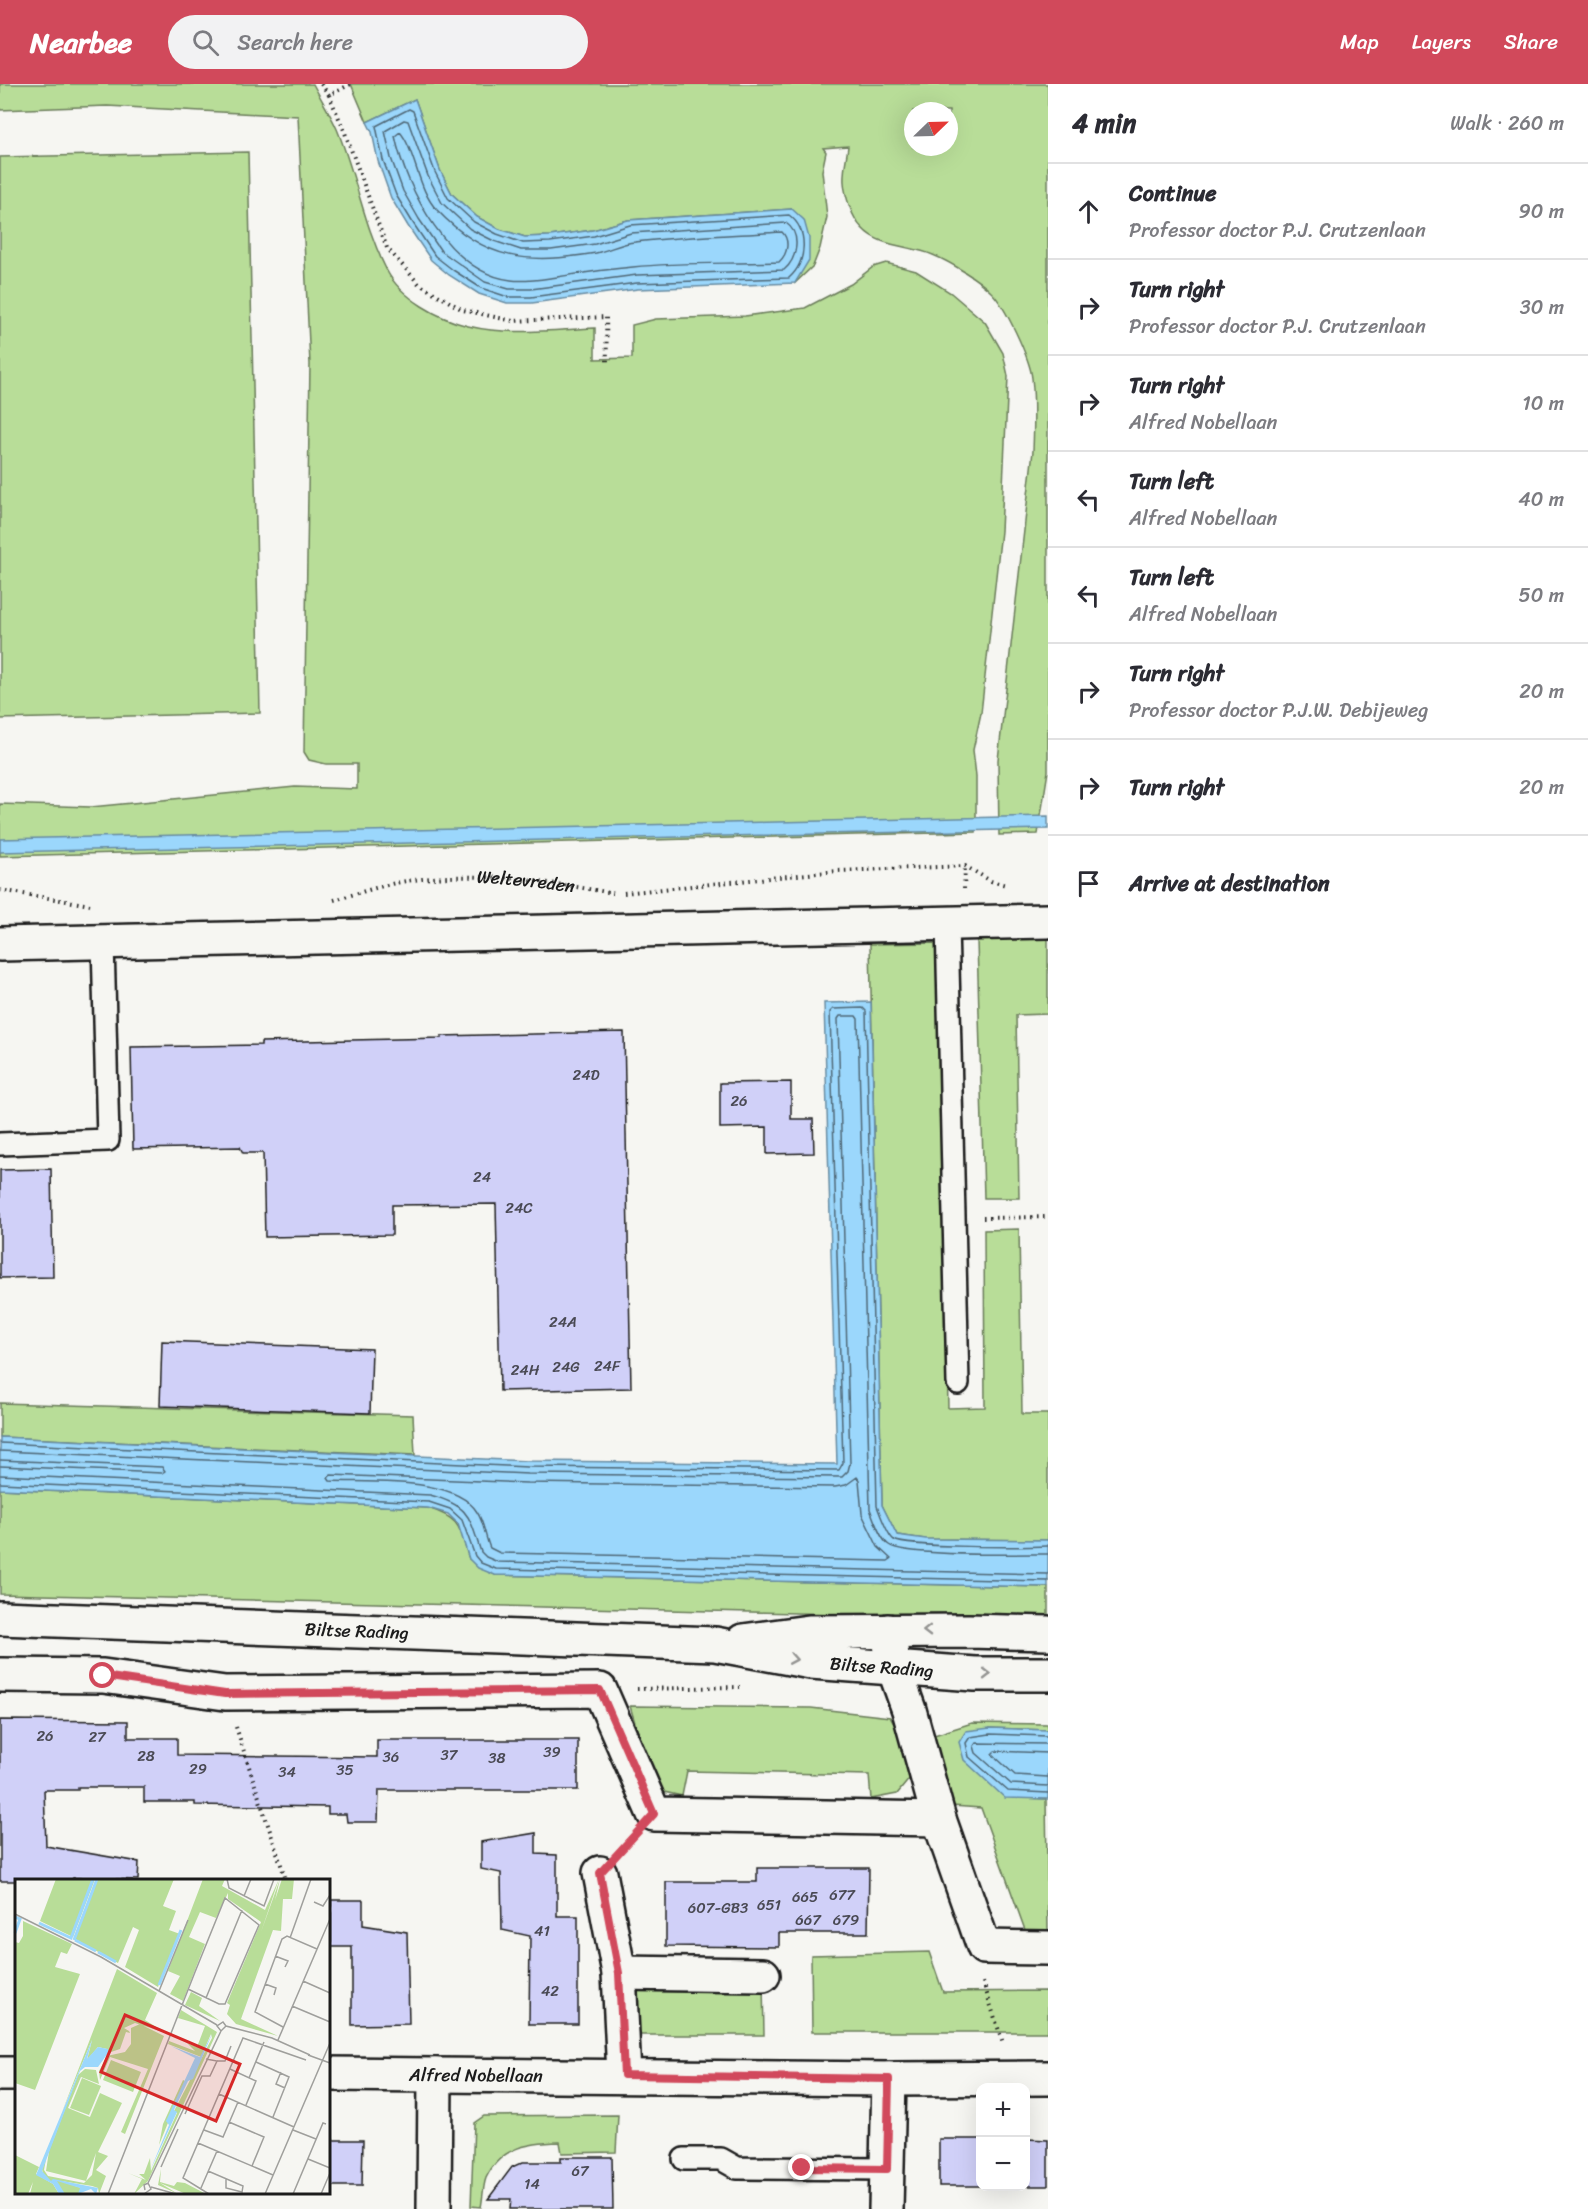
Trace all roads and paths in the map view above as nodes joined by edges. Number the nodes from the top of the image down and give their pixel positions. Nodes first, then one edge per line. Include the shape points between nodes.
1 (321, 84) edge
2 (351, 84) edge
3 (329, 95) junction
4 (607, 365) dead end
5 (1011, 886) dead end
6 (0, 890) edge
7 (332, 900) dead end
8 (100, 907) dead end
9 (1048, 921) edge
10 (947, 924) junction
11 (103, 942) junction
12 (0, 944) edge
13 (0, 1144) edge
14 (1048, 1217) edge
15 (954, 1218) junction
16 (958, 1383) dead end
17 (0, 1618) edge
18 (888, 1632) junction
19 (1048, 1633) edge
20 (715, 1644) junction
21 (894, 1668) junction
22 (1048, 1674) edge
23 (0, 1675) edge
24 (225, 1694) junction
25 (939, 1819) junction
26 (600, 1873) dead end
27 (285, 1879) edge
28 (984, 1947) junction
29 (1048, 1948) edge
30 (619, 1973) junction
31 (763, 1975) dead end
32 (330, 2074) edge
33 (435, 2075) junction
34 (624, 2075) junction
35 (1014, 2078) junction
36 (1048, 2078) edge
37 (889, 2079) junction
38 (684, 2159) dead end
39 (887, 2169) junction
40 (434, 2209) edge
41 (886, 2209) edge

1 - 3 path
2 - 3 path
3 - 4 path via 387,248 419,284 463,310 513,321 606,317
5 - 7 path, Weltevreden via 991,881 965,866 837,871 614,894 544,881 479,875 412,880
6 - 8 path
9 - 10 street
10 - 11 street
10 - 15 lane
11 - 12 street
11 - 13 lane via 108,1140
14 - 15 path
15 - 16 lane
17 - 20 street, Biltse Rading
19 -> 18 street, Biltse Rading
18 - 20 street, Biltse Rading via 809,1632
18 - 21 street
20 -> 21 street, Biltse Rading via 812,1662
21 -> 22 street, Biltse Rading
21 - 25 street
23 - 24 street via 103,1676
24 - 25 street via 600,1690 654,1814
24 - 27 path
25 - 28 street
26 - 30 street
28 - 29 street
28 - 35 path via 977,1962
30 - 31 street
30 - 34 street
32 - 33 street, Alfred Nobellaan
33 - 34 street, Alfred Nobellaan
33 - 40 street
34 - 37 street, Alfred Nobellaan
35 - 36 street, Alfred Nobellaan
35 - 37 street, Alfred Nobellaan
37 - 39 street
38 - 39 lane via 721,2159 737,2168
39 - 41 street

